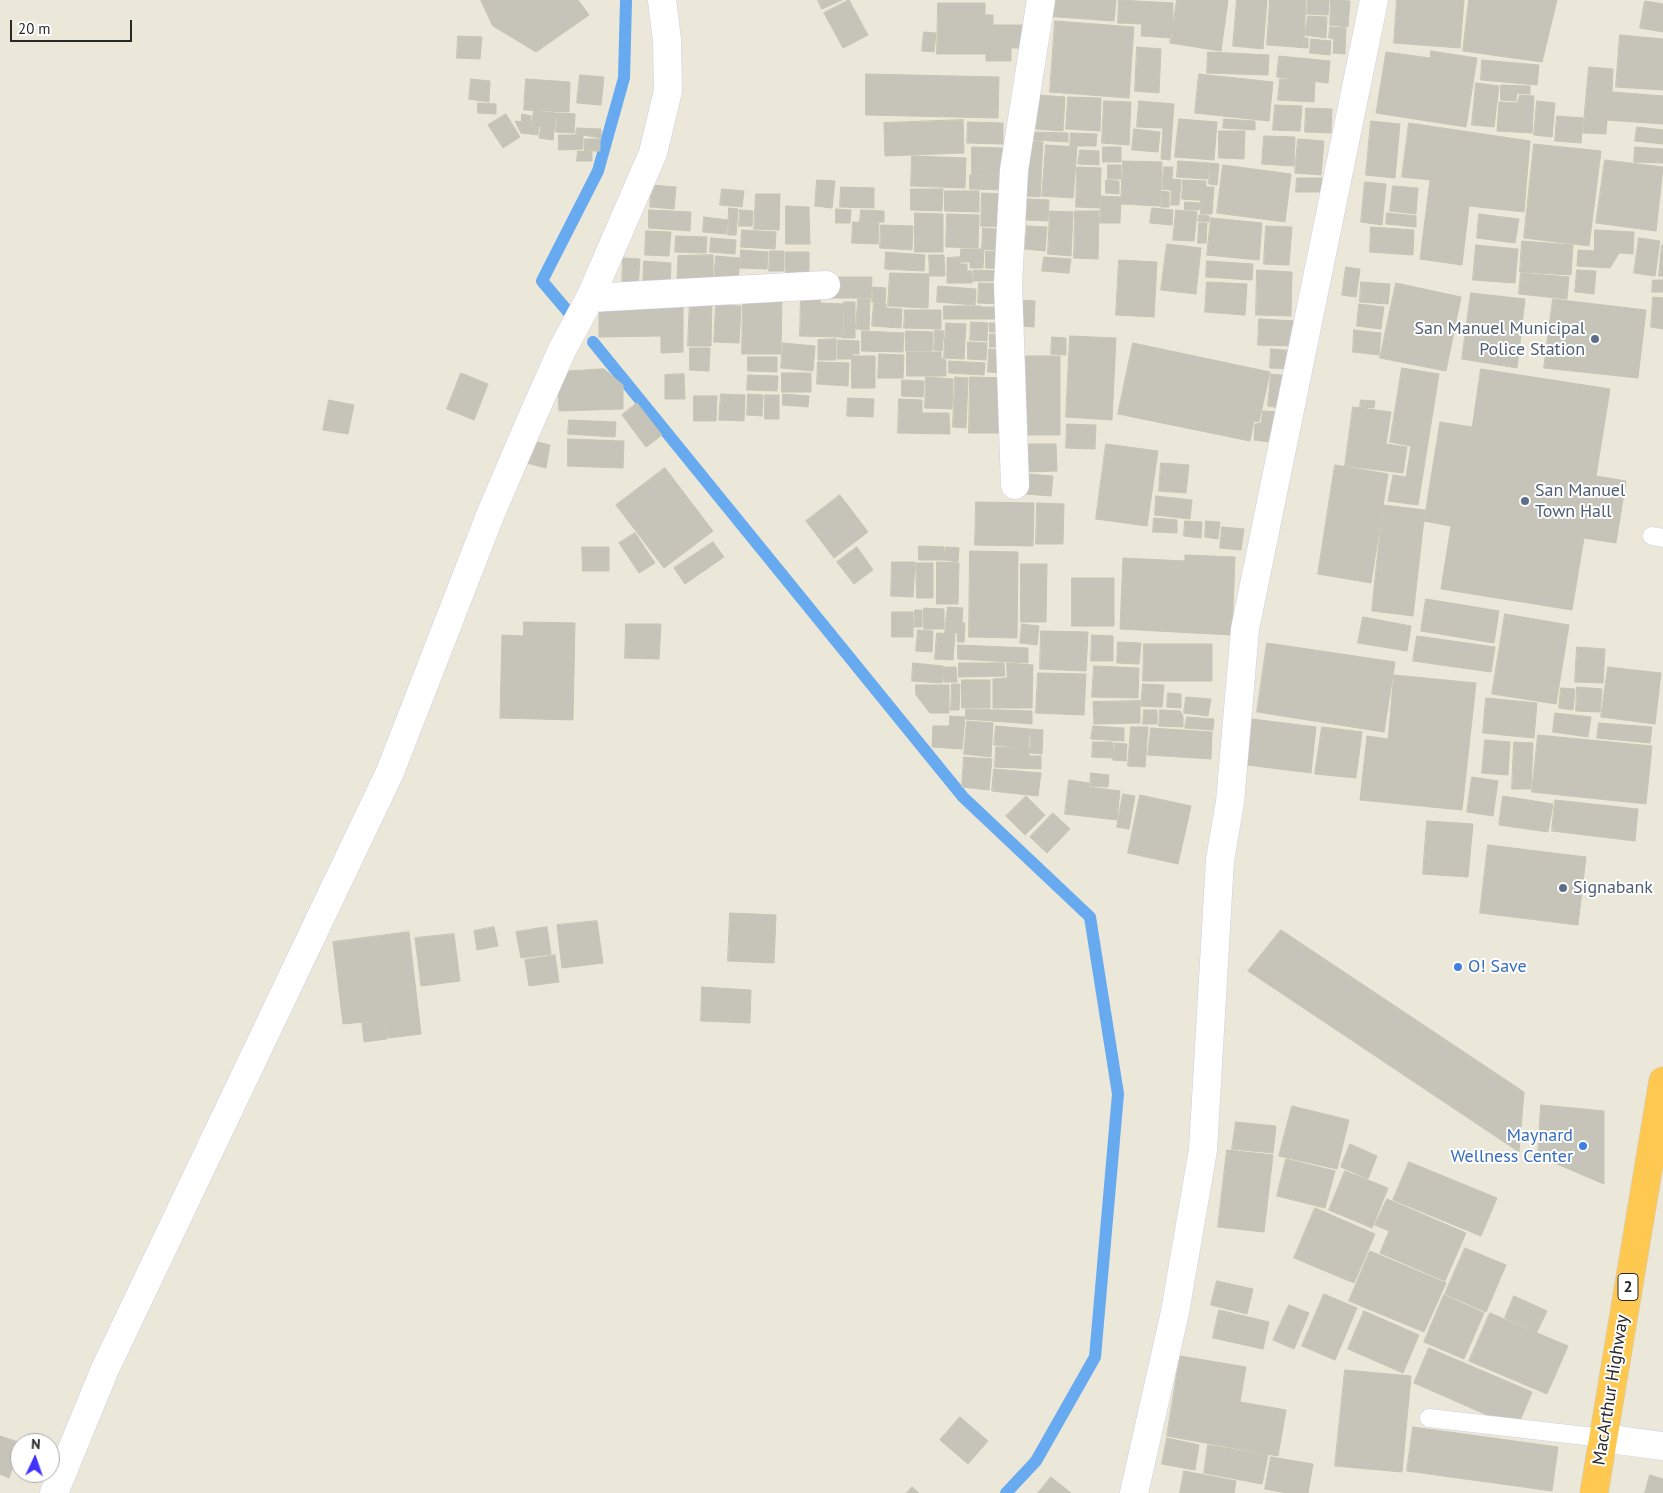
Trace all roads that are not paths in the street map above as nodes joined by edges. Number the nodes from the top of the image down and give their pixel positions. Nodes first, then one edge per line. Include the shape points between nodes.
1 (662, 0) edge
2 (1041, 0) edge
3 (1374, 0) edge
4 (826, 285) dead end
5 (590, 298) junction
6 (1015, 485) dead end
7 (1663, 1081) edge
8 (1429, 1418) dead end
9 (1604, 1438) junction
10 (1663, 1446) edge
11 (54, 1493) edge
12 (1134, 1493) edge
13 (1594, 1493) edge

1 - 5 street via 668,91 653,153
2 - 6 street via 1014,170 1008,284
3 - 12 street via 1245,629 1230,802 1220,860 1203,1150 1161,1380
4 - 5 street
5 - 11 street via 562,350 511,467 390,772 104,1369
7 - 9 highway, MacArthur Highway / 2
8 - 9 lane
9 - 10 street
9 - 13 highway, MacArthur Highway / 2

